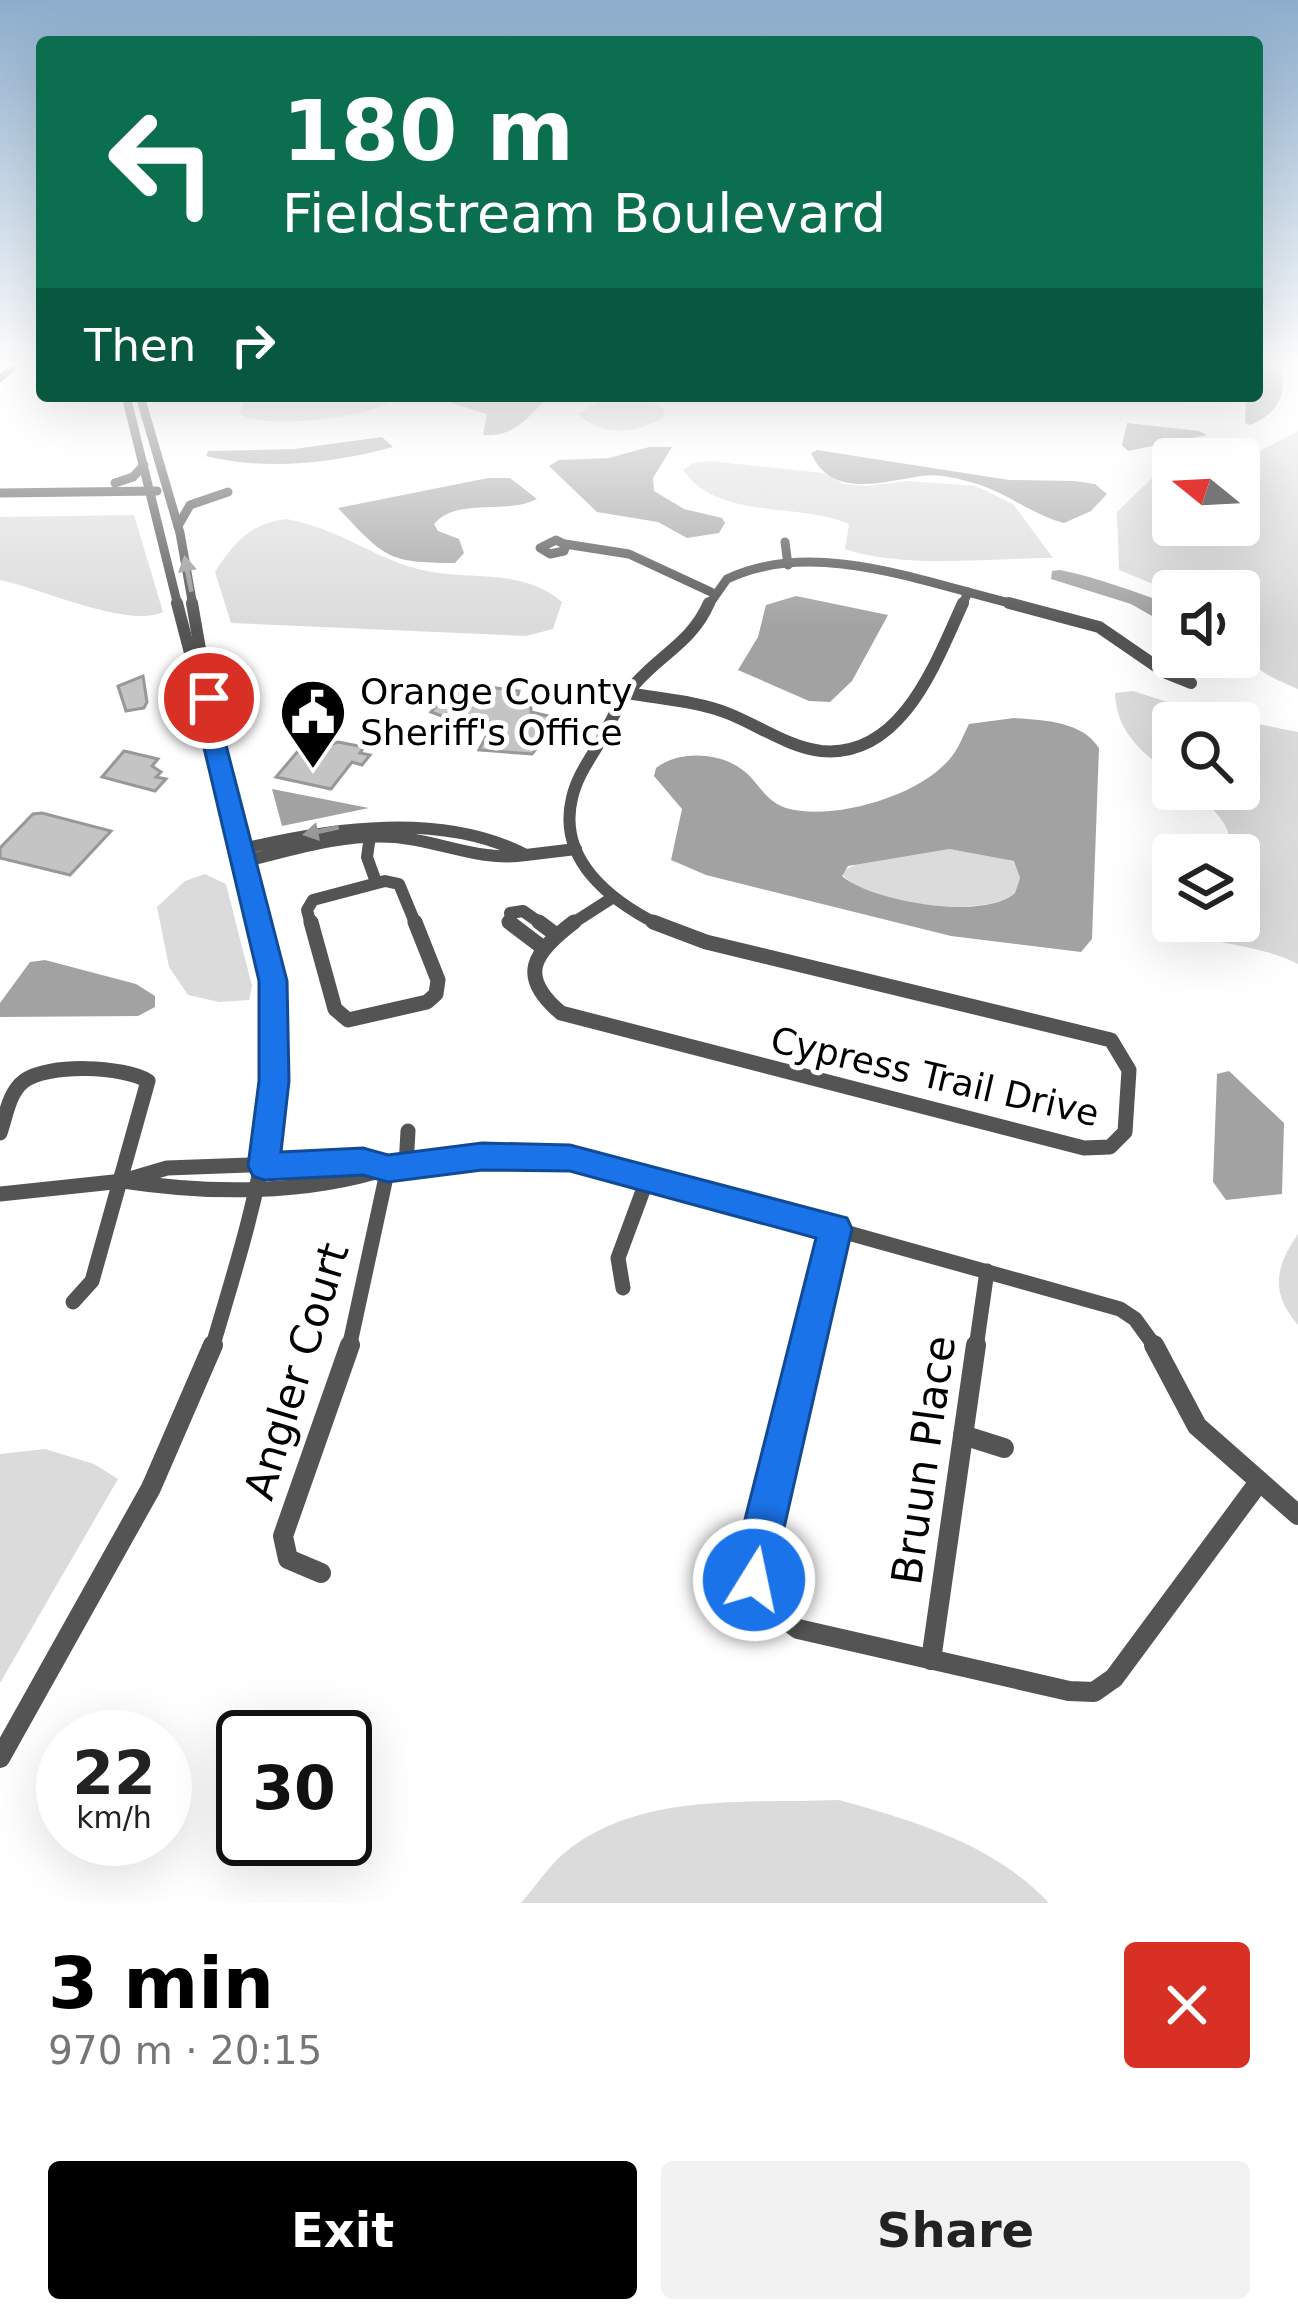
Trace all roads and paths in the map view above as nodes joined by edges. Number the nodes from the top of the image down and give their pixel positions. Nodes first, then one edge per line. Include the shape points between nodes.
1 (139, 451) edge
2 (154, 451) edge
3 (144, 465) junction
4 (115, 483) junction
5 (149, 486) junction
6 (163, 487) junction
7 (0, 490) edge
8 (228, 491) dead end
9 (178, 526) junction
10 (785, 542) dead end
11 (566, 544) dead end
12 (788, 565) junction
13 (710, 592) junction
14 (968, 592) junction
15 (1191, 683) dead end
16 (628, 693) junction
17 (208, 718) junction
18 (371, 830) junction
19 (576, 849) junction
20 (244, 855) junction
21 (376, 882) junction
22 (612, 898) junction
23 (555, 934) junction
24 (542, 947) junction
25 (408, 1131) dead end
26 (0, 1133) edge
27 (397, 1167) junction
28 (262, 1176) junction
29 (649, 1177) junction
30 (123, 1181) junction
31 (0, 1194) edge
32 (835, 1229) junction
33 (987, 1271) junction
34 (623, 1288) dead end
35 (73, 1302) dead end
36 (963, 1435) junction
37 (1004, 1448) dead end
38 (1259, 1482) junction
39 (1298, 1515) edge
40 (321, 1573) dead end
41 (931, 1660) junction
42 (0, 1758) edge

1 - 3 street
2 - 6 street
3 - 4 street
3 - 5 street
4 - 5 street
4 - 7 street
5 - 6 street
5 - 7 street
5 - 17 street
6 - 9 street
8 - 9 street via 190,505
17 -> 9 street
10 - 12 street
11 - 13 street via 625,553
12 - 13 street via 739,573
12 - 14 street
13 - 16 street via 692,634
14 - 15 street via 1092,623
14 - 16 street via 910,704 859,748 812,749 722,712
16 - 19 street via 574,790
17 - 20 street
18 - 19 street via 510,859
18 - 20 street
18 - 21 street via 367,857
19 - 22 street, Cypress Trail Drive
20 - 28 street via 273,981 274,1081
21 - 21 street via 399,884 438,980 436,994 348,1020 334,1009 307,910 313,899
22 - 23 street
22 - 24 street, Cypress Trail Drive via 689,938 1106,1037 1130,1065 1124,1135 1091,1149 574,1019 538,990
23 - 24 street
23 - 24 street via 523,911 510,913 514,929
25 - 27 street
26 - 30 street via 30,1077 139,1072 148,1090
27 - 28 street via 362,1180
27 - 29 street via 528,1154
27 - 40 street, Angler Court via 353,1335 283,1536 291,1561
28 - 30 street via 167,1168
28 - 42 street via 225,1316 181,1426
29 - 32 street
29 - 34 street via 618,1258
30 - 31 street
30 - 35 street via 92,1280
32 - 33 street
32 - 41 street via 754,1563 756,1588 790,1626
33 - 36 street, Bruun Place
33 - 38 street via 1138,1320 1196,1424
36 - 37 street
36 - 41 street, Bruun Place
38 - 39 street
38 - 41 street via 1104,1688 1080,1694

